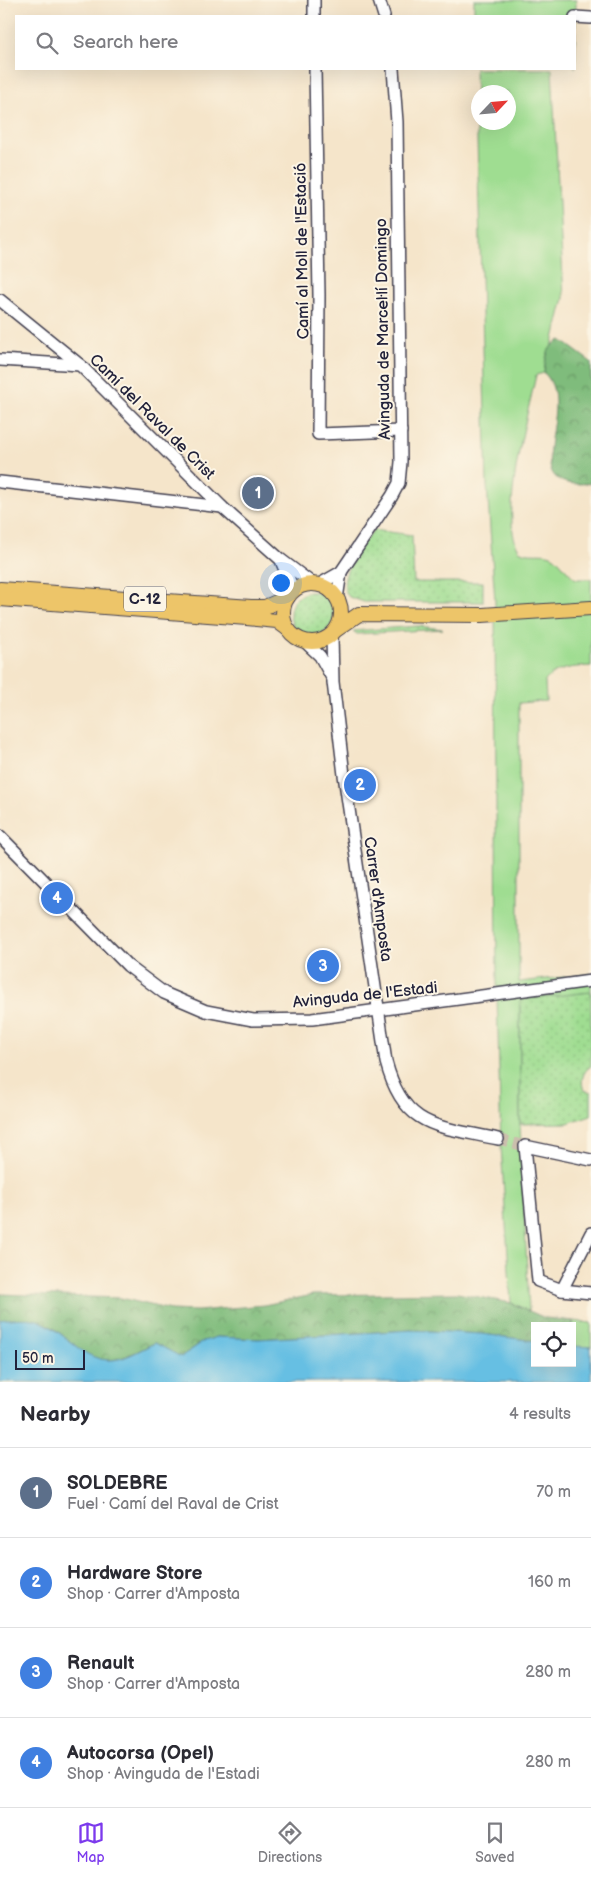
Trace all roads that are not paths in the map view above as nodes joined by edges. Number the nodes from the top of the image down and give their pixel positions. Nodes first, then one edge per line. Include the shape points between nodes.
1 (314, 0) edge
2 (379, 0) edge
3 (314, 15) edge
4 (384, 15) edge
5 (576, 17) edge
6 (591, 18) edge
7 (315, 70) edge
8 (394, 70) edge
9 (0, 300) edge
10 (0, 360) edge
11 (80, 366) junction
12 (401, 431) junction
13 (0, 482) edge
14 (222, 507) junction
15 (280, 559) junction
16 (341, 572) junction
17 (315, 584) junction
18 (0, 590) edge
19 (289, 596) junction
20 (0, 599) edge
21 (338, 601) junction
22 (591, 608) edge
23 (359, 614) junction
24 (288, 630) junction
25 (334, 632) junction
26 (304, 641) junction
27 (333, 682) junction
28 (0, 836) edge
29 (591, 981) edge
30 (378, 1011) junction
31 (498, 1139) tunnel mouth
32 (591, 1160) edge
33 (591, 1233) edge
34 (562, 1290) junction
35 (591, 1293) edge

1 - 3 street
2 - 4 street
5 - 6 street
7 - 12 street, Camí al Moll de l'Estació via 318,434
8 - 12 street, Avinguda de Marcel·lí Domingo
9 - 11 street, Camí del Raval de Crist
10 - 11 street
11 - 14 street, Camí del Raval de Crist
12 - 16 street, Avinguda de Marcel·lí Domingo via 399,483
13 - 14 street
14 - 15 street, Camí del Raval de Crist
15 - 17 street, Camí del Raval de Crist
15 - 19 street via 291,584
16 - 17 street
16 - 21 street
17 - 19 main road, C-12 via 300,587
17 - 21 main road via 326,588
18 - 19 main road, C-12 via 251,607 265,607
19 - 24 main road via 283,610
20 - 24 main road, C-12 via 277,621
21 - 23 main road
21 - 25 main road via 341,612
22 - 23 main road via 482,615
23 - 25 main road
24 - 26 main road, C-12
25 - 26 main road via 319,642
25 - 27 street
26 - 27 street via 320,656
27 - 30 street, Carrer d'Amposta
28 - 30 street, Avinguda de l'Estadi via 128,966 164,993 206,1011 253,1020 312,1019
29 - 30 street, Avinguda de l'Estadi
30 - 31 street, Carrer d'Amposta via 392,1084 402,1102 429,1123
32 - 34 street via 526,1146 538,1281
33 - 34 street
34 - 35 street

